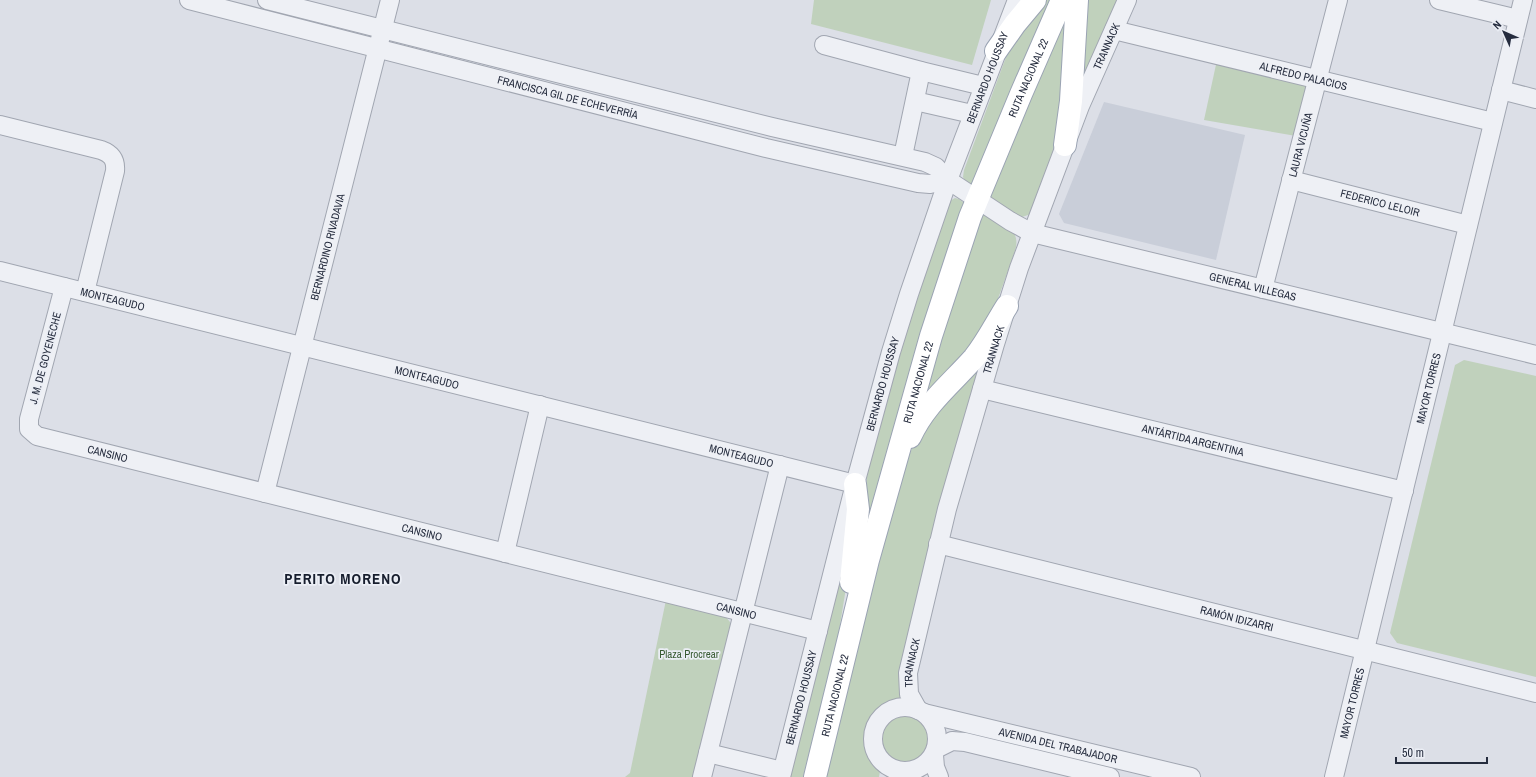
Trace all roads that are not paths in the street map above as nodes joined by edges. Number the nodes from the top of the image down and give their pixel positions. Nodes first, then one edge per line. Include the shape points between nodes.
1 (189, 0) edge
2 (267, 0) edge
3 (390, 0) edge
4 (1016, 0) edge
5 (1035, 0) edge
6 (1062, 0) edge
7 (1077, 0) edge
8 (1127, 0) edge
9 (1338, 0) edge
10 (1439, 0) edge
11 (1523, 0) edge
12 (1518, 19) junction
13 (382, 29) junction
14 (1114, 30) junction
15 (824, 45) dead end
16 (378, 48) junction
17 (996, 51) junction
18 (921, 71) junction
19 (1317, 79) junction
20 (983, 86) junction
21 (1501, 90) junction
22 (1536, 99) edge
23 (915, 101) junction
24 (972, 114) junction
25 (1493, 122) junction
26 (772, 127) junction
27 (1, 129) edge
28 (1065, 145) junction
29 (766, 148) junction
30 (902, 156) junction
31 (948, 180) junction
32 (1291, 180) junction
33 (978, 200) junction
34 (1468, 225) junction
35 (1032, 233) junction
36 (0, 271) edge
37 (64, 287) junction
38 (1263, 289) junction
39 (85, 292) junction
40 (1007, 306) junction
41 (1442, 332) junction
42 (302, 346) junction
43 (1536, 355) edge
44 (982, 389) junction
45 (540, 405) junction
46 (29, 430) joint
47 (780, 465) junction
48 (855, 484) junction
49 (1404, 491) junction
50 (265, 493) junction
51 (883, 505) junction
52 (938, 544) junction
53 (505, 553) junction
54 (743, 612) junction
55 (854, 621) junction
56 (818, 631) junction
57 (1365, 650) junction
58 (1536, 693) edge
59 (921, 711) junction
60 (935, 752) junction
61 (708, 753) junction
62 (900, 773) edge
63 (782, 774) edge
64 (702, 777) edge
65 (815, 777) edge
66 (939, 777) edge
67 (1110, 777) edge
68 (1192, 777) edge
69 (1334, 777) edge

1 - 16 street, FRANCISCA GIL DE ECHEVERRÍA
2 - 13 street, FRANCISCA GIL DE ECHEVERRÍA
3 - 13 street, BERNARDINO RIVADAVIA
4 - 17 street, BERNARDO HOUSSAY
5 - 17 main road
6 - 33 main road, RUTA NACIONAL 22
7 - 28 main road via 1071,101
8 - 14 street, TRANNACK
9 - 19 street, LAURA VICUÑA
10 - 12 street
11 - 12 street, MAYOR TORRES
12 - 21 street, MAYOR TORRES
13 - 16 street, BERNARDINO RIVADAVIA
13 - 26 street, FRANCISCA GIL DE ECHEVERRÍA
14 - 19 street, ALFREDO PALACIOS
14 - 28 street, TRANNACK
15 - 18 street
16 - 29 street, FRANCISCA GIL DE ECHEVERRÍA
16 - 42 street, BERNARDINO RIVADAVIA
17 - 20 street, BERNARDO HOUSSAY
18 - 20 street
18 - 23 street
19 - 25 street, ALFREDO PALACIOS
19 - 32 street, LAURA VICUÑA
20 - 24 street, BERNARDO HOUSSAY
21 - 22 street
21 - 25 street, MAYOR TORRES
23 - 24 street
23 - 30 street
24 - 31 street, BERNARDO HOUSSAY
25 - 34 street, MAYOR TORRES
26 - 29 street
26 - 30 street, FRANCISCA GIL DE ECHEVERRÍA
27 - 39 street via 101,150 113,158 115,171
28 - 35 street, TRANNACK
29 - 31 street, FRANCISCA GIL DE ECHEVERRÍA via 918,183 930,184
30 - 31 street, FRANCISCA GIL DE ECHEVERRÍA via 930,164
31 - 33 street, FRANCISCA GIL DE ECHEVERRÍA
31 - 48 street, BERNARDO HOUSSAY via 891,352
32 - 34 street, FEDERICO LELOIR
32 - 38 street, LAURA VICUÑA
33 - 35 street, GENERAL VILLEGAS
33 - 51 main road, RUTA NACIONAL 22 via 931,336
34 - 41 street, MAYOR TORRES
35 - 38 street, GENERAL VILLEGAS
35 - 40 street, TRANNACK
36 - 37 street, MONTEAGUDO
37 - 39 street, MONTEAGUDO
37 - 46 street, J. M. DE GOYENECHE via 29,419
38 - 41 street, GENERAL VILLEGAS
39 - 42 street, MONTEAGUDO
40 - 44 street, TRANNACK
40 - 51 main road via 974,357 937,395 919,420
41 - 43 street, GENERAL VILLEGAS
41 - 49 street, MAYOR TORRES
42 - 45 street, MONTEAGUDO
42 - 50 street, BERNARDINO RIVADAVIA
44 - 49 street, ANTÁRTIDA ARGENTINA
44 - 52 street, TRANNACK
45 - 47 street, MONTEAGUDO
45 - 53 street
46 - 50 street, CANSINO via 37,436
47 - 48 street, MONTEAGUDO
47 - 54 street
48 - 55 main road via 858,509 851,585
48 - 56 street, BERNARDO HOUSSAY
49 - 57 street, MAYOR TORRES
50 - 53 street, CANSINO
51 - 55 main road, RUTA NACIONAL 22
52 - 57 street, RAMÓN IDIZARRI
52 - 59 street, TRANNACK via 908,673 909,694
53 - 54 street, CANSINO
54 - 56 street, CANSINO
54 - 61 street
55 - 65 main road, RUTA NACIONAL 22
56 - 63 street, BERNARDO HOUSSAY
57 - 58 street, RAMÓN IDIZARRI
57 - 69 street, MAYOR TORRES
59 - 60 street, TRANNACK via 934,725 937,733
59 - 62 street via 910,707 891,710 878,722 874,731 874,749 878,757
59 - 68 street, AVENIDA DEL TRABAJADOR
60 - 62 street via 925,765
60 - 66 street, TRANNACK via 935,767
60 - 67 street, AVENIDA DEL TRABAJADOR via 952,741 965,742
61 - 63 street
61 - 64 street

